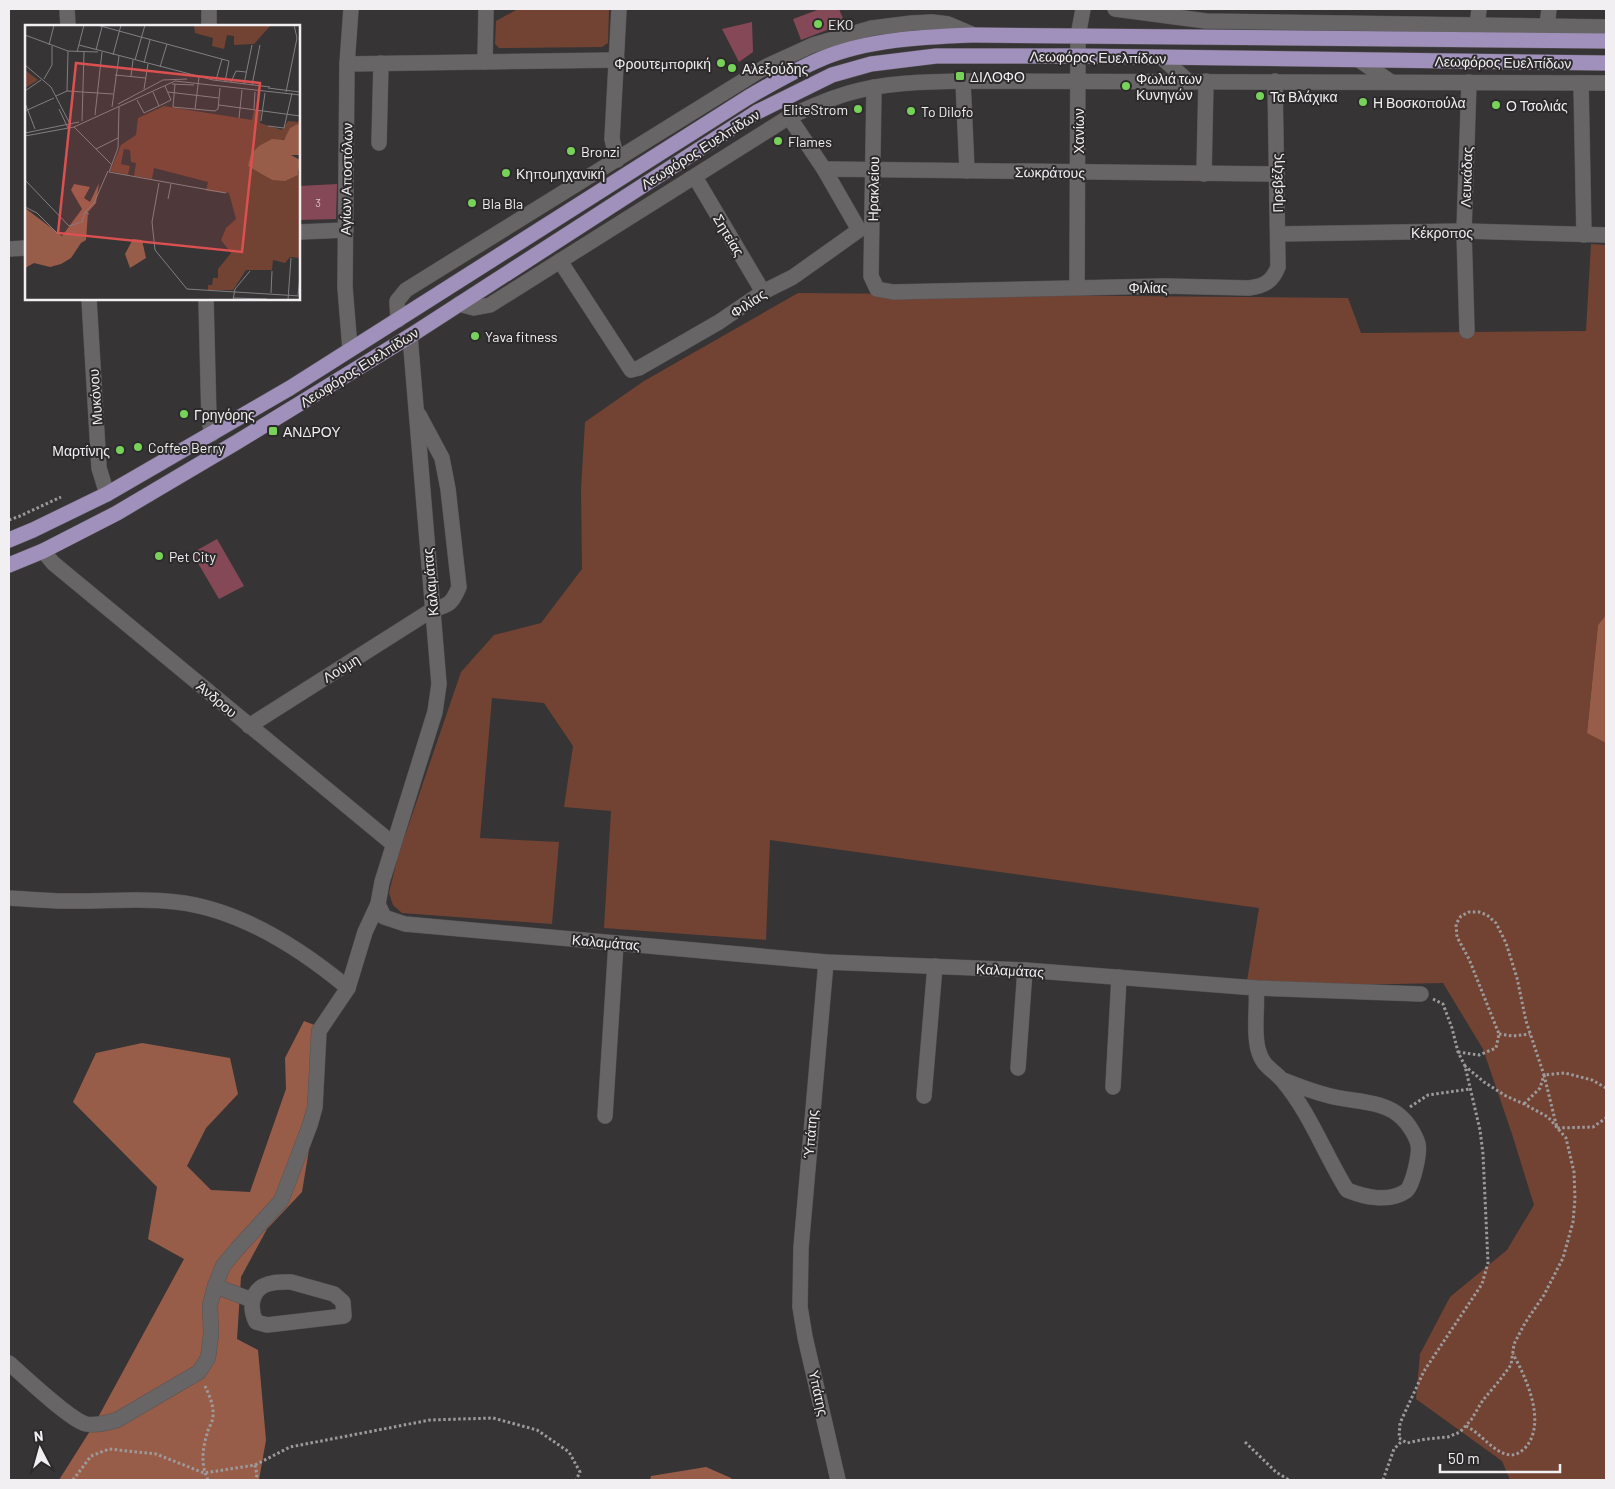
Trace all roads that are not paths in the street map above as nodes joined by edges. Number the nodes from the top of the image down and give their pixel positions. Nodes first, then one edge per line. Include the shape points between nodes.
1 (67, 9) edge
2 (210, 9) edge
3 (351, 9) edge
4 (486, 9) edge
5 (619, 9) edge
6 (1075, 9) edge
7 (1083, 9) edge
8 (1115, 9) edge
9 (1479, 9) edge
10 (1549, 9) edge
11 (1166, 12) edge
12 (1236, 15) edge
13 (913, 16) edge
14 (1368, 16) edge
15 (1206, 21) junction
16 (1315, 23) edge
17 (68, 25) edge
18 (209, 25) edge
19 (1547, 26) junction
20 (1606, 30) edge
21 (1477, 32) junction
22 (974, 35) junction
23 (1078, 36) junction
24 (1201, 37) junction
25 (1078, 56) junction
26 (1161, 57) junction
27 (913, 58) junction
28 (617, 60) junction
29 (1359, 60) junction
30 (485, 62) junction
31 (381, 63) junction
32 (348, 64) junction
33 (1606, 64) edge
34 (963, 81) junction
35 (1078, 81) junction
36 (1188, 81) junction
37 (1206, 81) junction
38 (1275, 81) junction
39 (915, 82) junction
40 (1391, 82) junction
41 (1469, 82) junction
42 (739, 83) junction
43 (1581, 83) junction
44 (1606, 83) edge
45 (874, 87) junction
46 (747, 98) junction
47 (789, 117) junction
48 (379, 143) dead end
49 (616, 160) junction
50 (824, 169) junction
51 (873, 169) junction
52 (967, 171) junction
53 (1078, 172) junction
54 (1204, 174) junction
55 (1277, 174) junction
56 (695, 177) junction
57 (866, 228) junction
58 (346, 230) junction
59 (1464, 231) junction
60 (300, 232) edge
61 (1278, 234) junction
62 (1584, 235) junction
63 (1606, 235) edge
64 (25, 248) edge
65 (9, 249) edge
66 (560, 261) junction
67 (1268, 282) joint
68 (1077, 287) junction
69 (877, 288) joint
70 (763, 292) junction
71 (89, 300) edge
72 (206, 300) edge
73 (459, 304) junction
74 (398, 320) junction
75 (1467, 331) dead end
76 (410, 336) junction
77 (350, 349) junction
78 (416, 409) junction
79 (212, 434) junction
80 (107, 494) junction
81 (9, 540) edge
82 (9, 548) edge
83 (43, 552) junction
84 (13, 564) edge
85 (432, 610) junction
86 (249, 726) junction
87 (393, 844) junction
88 (9, 898) edge
89 (378, 904) junction
90 (616, 943) junction
91 (826, 962) junction
92 (935, 966) junction
93 (1025, 970) junction
94 (1119, 977) junction
95 (348, 988) junction
96 (1256, 988) junction
97 (1421, 994) road end
98 (1018, 1068) dead end
99 (1283, 1080) junction
100 (1113, 1087) dead end
101 (924, 1096) dead end
102 (605, 1116) dead end
103 (215, 1286) junction
104 (252, 1300) junction
105 (800, 1306) joint
106 (9, 1363) edge
107 (838, 1480) edge

1 - 17 street
2 - 18 street
3 - 32 street, Αγίων Αποστόλων
4 - 30 street
5 - 28 street
6 - 23 street, Χανίων
7 - 23 street, Χανίων
8 - 11 street
9 - 21 street
10 - 19 street
11 - 15 street
12 - 15 street
12 - 16 street
13 - 22 street via 948,24
13 - 42 street via 813,45
14 - 16 street
14 - 21 street
15 - 24 street
16 - 21 main road, Λεωφόρος Ευελπίδων
16 - 24 main road, Λεωφόρος Ευελπίδων
19 - 20 street
19 - 21 street
20 - 21 main road, Λεωφόρος Ευελπίδων
22 - 23 main road, Λεωφόρος Ευελπίδων
22 - 46 main road, Λεωφόρος Ευελπίδων via 910,37 867,45 822,58
23 - 24 main road, Λεωφόρος Ευελπίδων
23 - 25 street, Χανίων
25 - 26 main road, Λεωφόρος Ευελπίδων
25 - 27 main road, Λεωφόρος Ευελπίδων
25 - 35 street, Χανίων
26 - 29 main road, Λεωφόρος Ευελπίδων
26 - 36 street
27 - 39 street
27 - 73 main road, Λεωφόρος Ευελπίδων via 871,64 832,75 757,112
28 - 30 street
28 - 49 street via 612,139
29 - 33 main road, Λεωφόρος Ευελπίδων
29 - 40 street
30 - 31 street
31 - 32 street
31 - 48 street
32 - 58 street, Αγίων Αποστόλων
34 - 35 street
34 - 39 street
34 - 52 street
35 - 36 street
35 - 53 street, Χανίων
36 - 37 street
37 - 38 street
37 - 54 street
38 - 40 street
38 - 55 street, Πρεβέζης
39 - 45 street
40 - 41 street
41 - 43 street
41 - 59 street, Λευκάδας
42 - 46 street
42 - 49 street
43 - 44 street
43 - 62 street
45 - 47 street via 850,92
45 - 51 street, Ηρακλείου
46 - 74 main road, Λεωφόρος Ευελπίδων
47 - 50 street
47 - 56 street
49 - 74 street via 406,290 397,301
50 - 51 street, Σωκράτους
50 - 57 street
51 - 52 street, Σωκράτους
51 - 57 street, Ηρακλείου
52 - 53 street, Σωκράτους
53 - 54 street, Σωκράτους
53 - 68 street, Χανίων
54 - 55 street, Σωκράτους
55 - 61 street, Πρεβέζης
56 - 66 street
56 - 70 street, Σητείας
57 - 69 street, Ηρακλείου via 871,276
57 - 70 street, Φιλίας via 794,277
58 - 60 street
58 - 77 street, Αγίων Αποστόλων via 345,287
59 - 61 street, Κέκροπος
59 - 62 street, Κέκροπος
59 - 75 street, Λευκάδας
61 - 67 street, Πρεβέζης via 1278,267
62 - 63 street, Κέκροπος
64 - 65 street
66 - 70 street, Φιλίας via 631,370 719,322
66 - 73 street via 490,305 474,308
67 - 68 street, Φιλίας via 1249,288
68 - 69 street, Φιλίας via 893,292
71 - 80 street, Μυκόνου via 99,468
72 - 79 street
73 - 76 main road, Λεωφόρος Ευελπίδων
74 - 77 main road, Λεωφόρος Ευελπίδων
76 - 78 street, Καλαμάτας
76 - 83 main road, Λεωφόρος Ευελπίδων via 117,513
77 - 79 main road, Λεωφόρος Ευελπίδων
78 - 85 street, Καλαμάτας
78 - 85 street, Λούμη via 442,458 459,587 448,605
79 - 80 main road, Λεωφόρος Ευελπίδων
80 - 81 main road, Λεωφόρος Ευελπίδων
82 - 84 main road
83 - 84 main road, Λεωφόρος Ευελπίδων
83 - 86 street, Άνδρου
85 - 86 street, Λούμη
85 - 87 street, Καλαμάτας via 438,698
86 - 87 street, Άνδρου
87 - 89 street, Καλαμάτας
88 - 95 street via 178,902 218,911 251,924 296,950
89 - 90 street, Καλαμάτας via 384,917 404,924
89 - 95 street
90 - 91 street, Καλαμάτας
90 - 102 street
91 - 92 street, Καλαμάτας
91 - 105 street, Ύπάτης via 800,1248
92 - 93 street, Καλαμάτας
92 - 101 street
93 - 94 street, Καλαμάτας
93 - 98 street
94 - 96 street, Καλαμάτας
94 - 100 street
95 - 103 street via 320,1031 315,1107 281,1201 223,1266
96 - 97 street, Καλαμάτας
96 - 99 street via 1258,1048 1263,1063
99 - 99 street via 1330,1096 1390,1109 1403,1118 1418,1145 1407,1190 1396,1196 1380,1198 1346,1190
103 - 104 street
103 - 106 street via 210,1305 208,1358 199,1372 117,1420 89,1425 73,1418
104 - 104 street via 252,1314 256,1322 267,1325 344,1316 343,1302 334,1294 291,1282 273,1282 262,1287
105 - 107 street, Υπάτης

